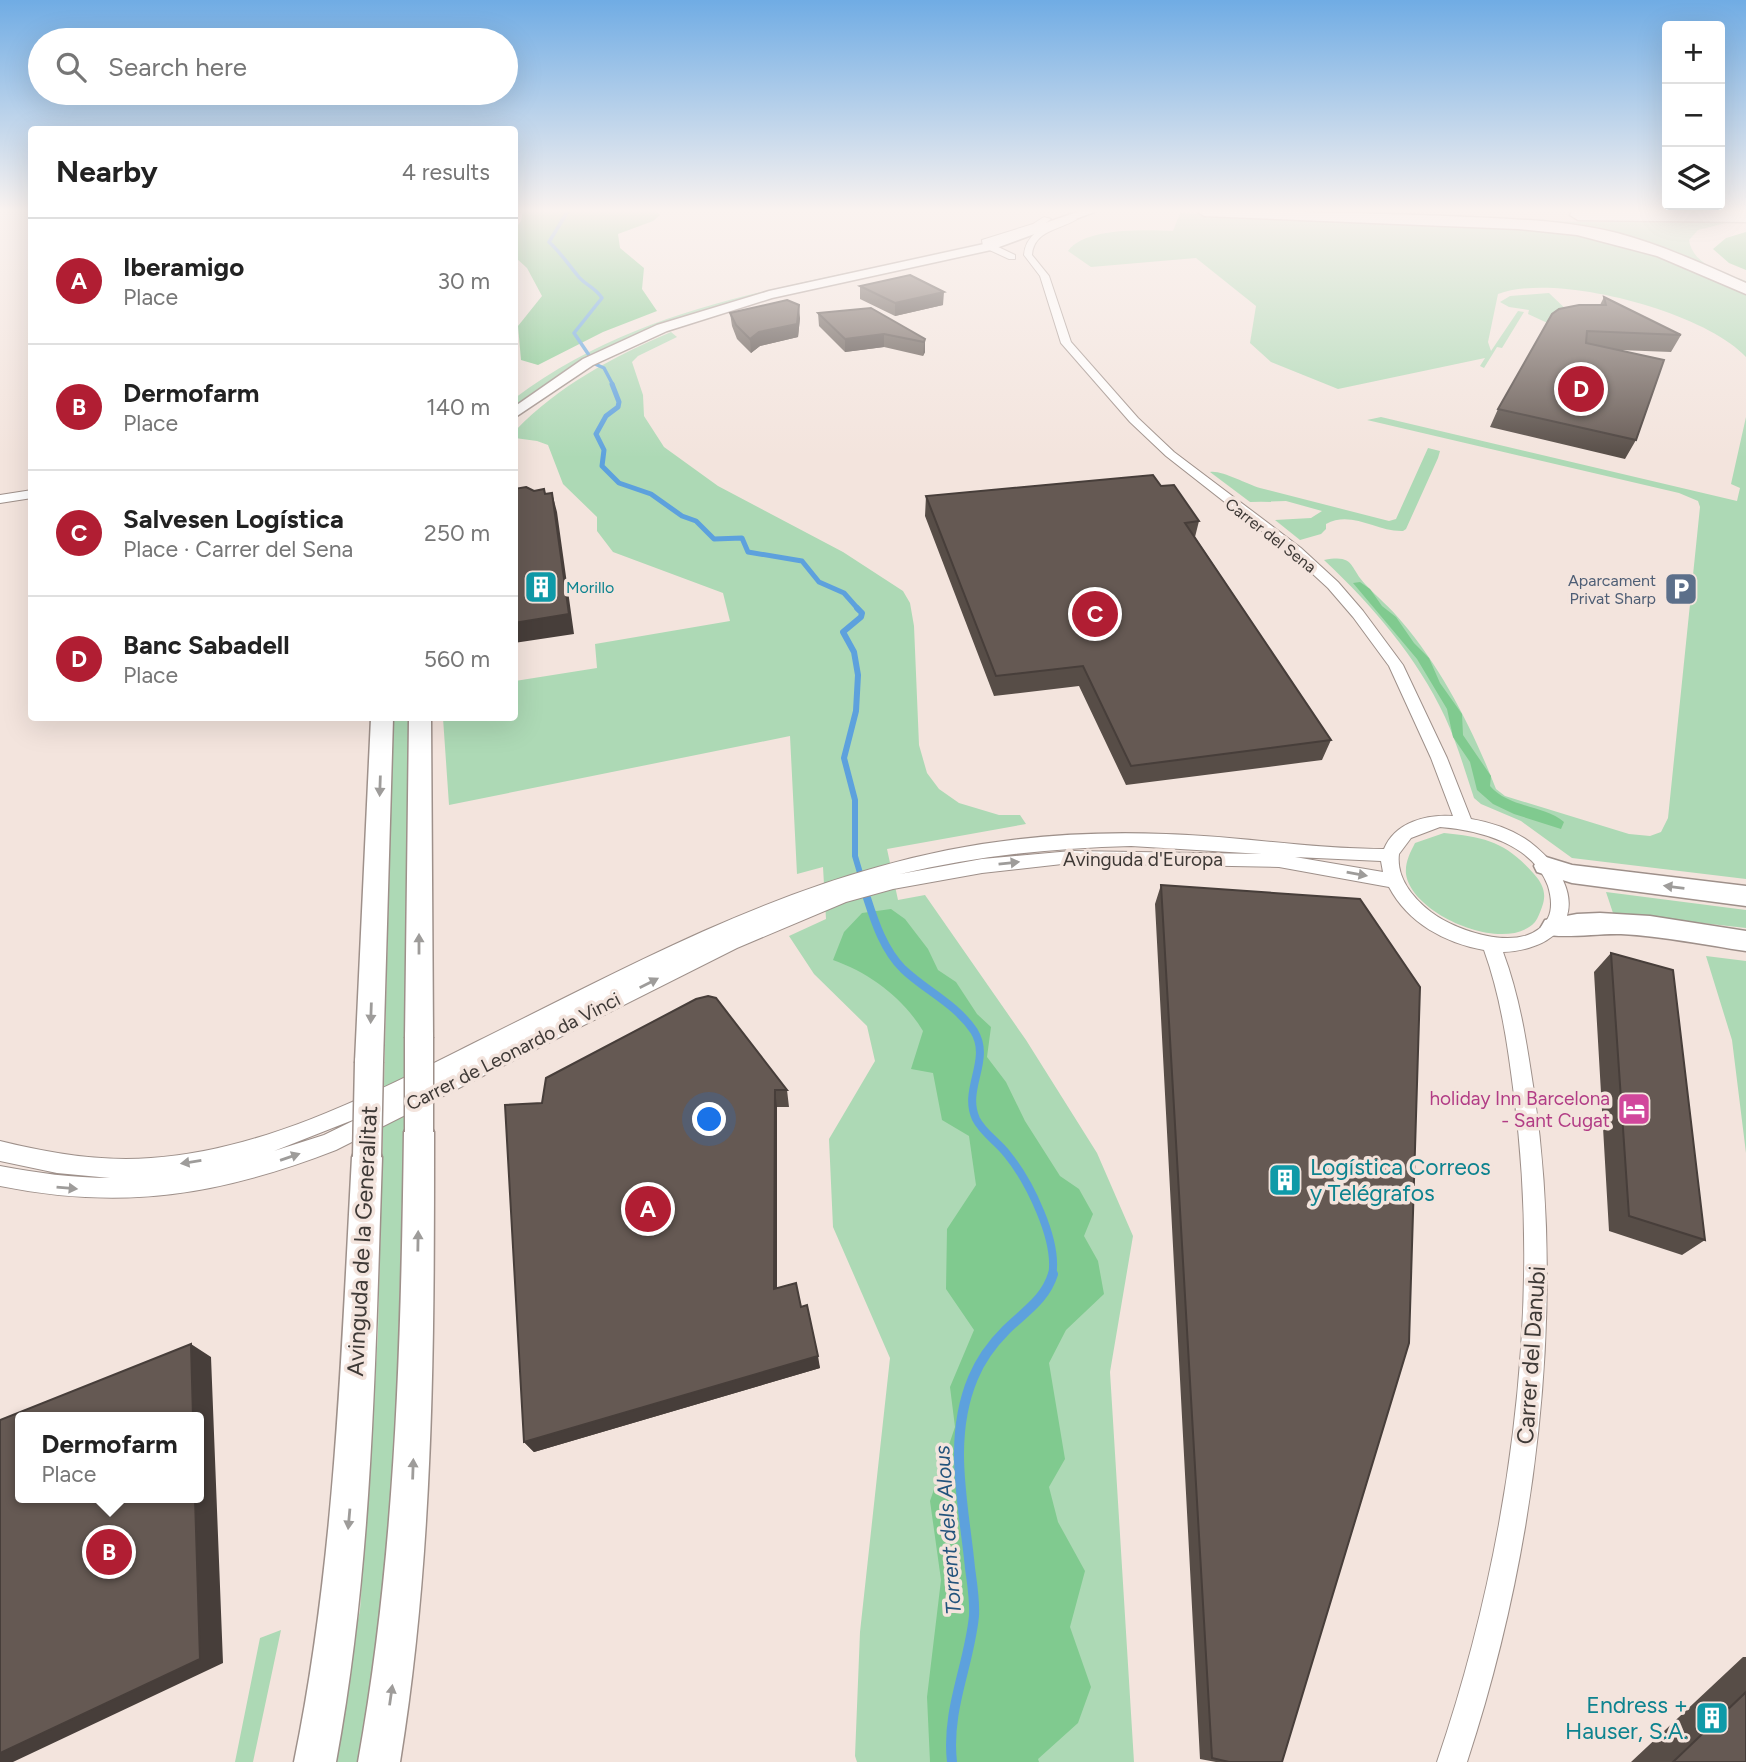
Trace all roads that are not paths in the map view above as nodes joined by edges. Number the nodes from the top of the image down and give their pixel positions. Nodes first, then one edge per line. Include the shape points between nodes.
1 (740, 293) edge
2 (777, 293) edge
3 (1050, 293) edge
4 (606, 346) junction
5 (568, 366) junction
6 (548, 371) dead end
7 (518, 410) edge
8 (28, 495) edge
9 (0, 499) edge
10 (382, 721) edge
11 (420, 721) edge
12 (1464, 822) junction
13 (1391, 855) junction
14 (1546, 866) junction
15 (892, 876) junction
16 (1394, 881) junction
17 (1744, 896) edge
18 (816, 901) junction
19 (1554, 927) junction
20 (1746, 941) edge
21 (1491, 944) junction
22 (0, 1151) edge
23 (0, 1176) edge
24 (315, 1762) edge
25 (379, 1762) edge
26 (1452, 1762) edge

1 - 4 street via 652,319
2 - 4 street
3 - 12 street, Carrer del Sena via 1066,343 1134,420 1185,466 1296,551 1358,614 1396,666
4 - 5 street
5 - 6 street
5 - 7 street
8 - 9 street
10 -> 24 street, Avinguda de la Generalitat, bridge via 350,1508 341,1605
25 -> 11 street, bridge via 405,1596 412,1494
12 - 13 street via 1416,826 1400,837
12 - 14 street via 1505,835
13 - 15 street, Avinguda d'Europa via 1344,856 1165,840 1103,841 1003,849
13 - 16 street
17 -> 14 street via 1575,875
14 - 19 street via 1562,898
15 -> 16 street, Avinguda d'Europa via 1071,857 1279,860
15 - 18 street, Carrer de Leonardo da Vinci
16 - 21 street via 1405,898 1442,929
18 -> 22 street, Carrer de Leonardo da Vinci via 685,948 330,1122 259,1147 154,1168 98,1169 44,1163
23 -> 18 street, Carrer de Leonardo da Vinci via 41,1186 131,1190 232,1175 286,1158 329,1143
19 - 20 street via 1611,923
19 - 21 street via 1524,944
21 - 26 street, Carrer del Danubi via 1505,979 1534,1168 1538,1245 1535,1346 1519,1488 1489,1632

